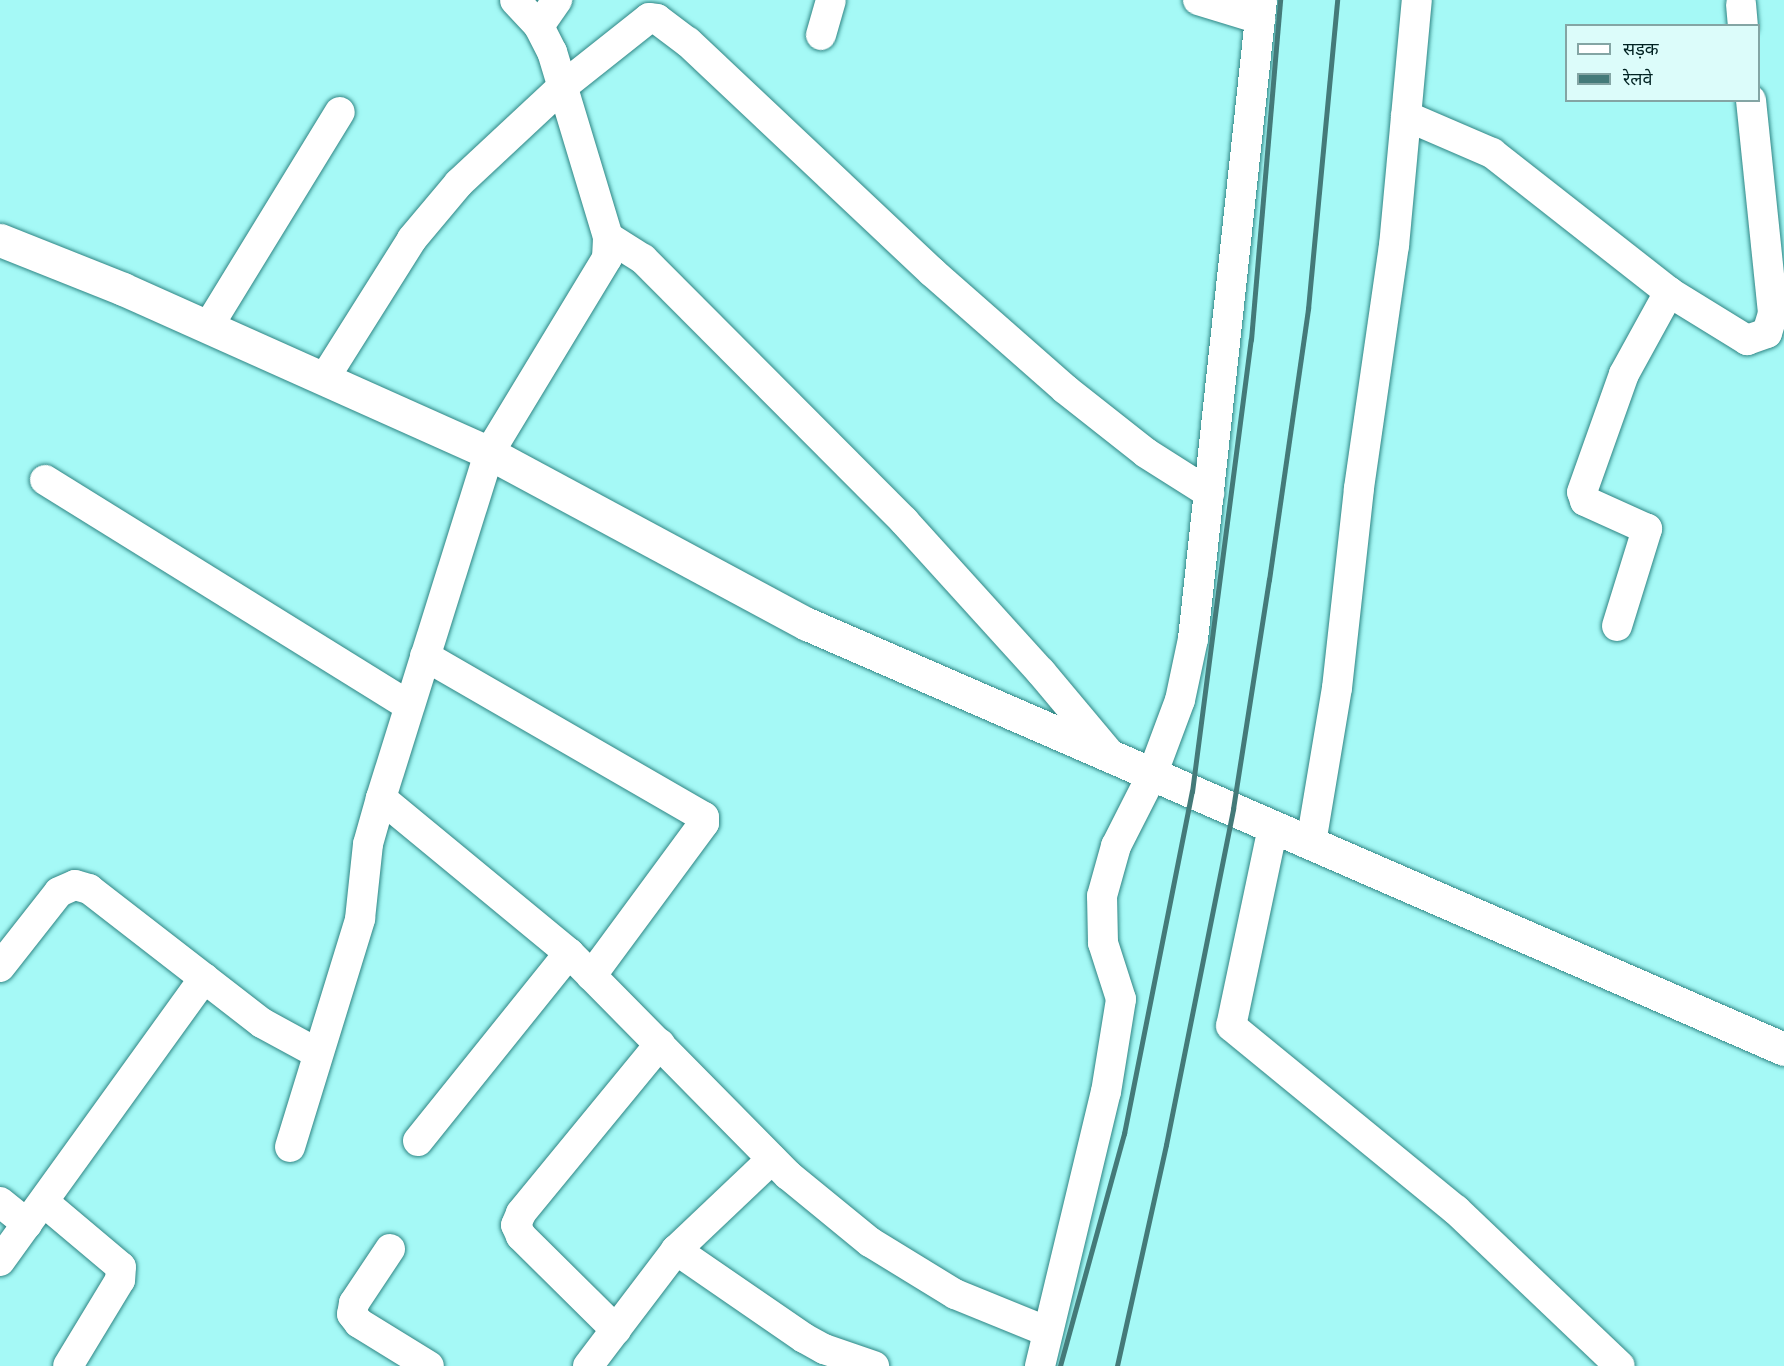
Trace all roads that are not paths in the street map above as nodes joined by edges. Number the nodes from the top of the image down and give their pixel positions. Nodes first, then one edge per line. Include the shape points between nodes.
1 (516, 0) edge
2 (557, 0) edge
3 (831, 0) edge
4 (1198, 0) edge
5 (1417, 0) edge
6 (1261, 9) edge
7 (538, 26) junction
8 (821, 35) dead end
9 (562, 87) junction
10 (1751, 102) edge
11 (340, 112) dead end
12 (1406, 116) junction
13 (608, 237) junction
14 (0, 240) edge
15 (1669, 292) junction
16 (208, 327) junction
17 (324, 379) junction
18 (489, 453) junction
19 (45, 480) dead end
20 (1209, 493) junction
21 (1617, 626) dead end
22 (425, 656) junction
23 (409, 705) junction
24 (1114, 759) junction
25 (1152, 775) junction
26 (381, 798) junction
27 (1273, 826) junction
28 (1311, 843) junction
29 (569, 953) junction
30 (0, 967) edge
31 (591, 976) junction
32 (204, 978) junction
33 (660, 1044) junction
34 (1784, 1049) edge
35 (317, 1053) junction
36 (418, 1141) dead end
37 (290, 1147) dead end
38 (772, 1159) junction
39 (0, 1202) edge
40 (36, 1213) junction
41 (390, 1249) dead end
42 (676, 1250) junction
43 (0, 1261) edge
44 (616, 1330) junction
45 (1048, 1332) junction
46 (819, 1357) edge
47 (68, 1366) edge
48 (429, 1366) edge
49 (588, 1366) edge
50 (874, 1366) edge
51 (1040, 1366) edge
52 (1620, 1366) edge

1 - 7 street
2 - 7 street
3 - 8 street
4 - 6 street
5 - 12 street
6 - 20 street
7 - 9 street via 552,52
9 - 13 street
9 - 17 street via 459,183 430,216
9 - 20 street via 643,19 657,19 780,125 932,272 1065,389 1165,467
10 - 15 street via 1772,324 1759,337 1737,336
11 - 16 street
12 - 15 street via 1492,153
12 - 28 street via 1394,246 1359,488 1337,688
13 - 18 street via 607,258
13 - 24 street via 643,259 904,521
14 - 16 street
15 - 21 street via 1624,374 1582,492 1585,501 1647,529
16 - 17 street
17 - 18 street
18 - 22 street
18 - 24 street via 807,624
19 - 23 street
20 - 25 street via 1193,639 1180,700
22 - 23 street
22 - 31 street via 702,812 704,823
23 - 26 street
24 - 25 street
25 - 27 street
25 - 45 street via 1116,846 1102,896 1103,943 1121,999 1106,1092
26 - 29 street
26 - 35 street via 368,844 360,919
27 - 28 street
27 - 52 street via 1231,1026 1456,1210
28 - 34 street
29 - 31 street
29 - 36 street
30 - 32 street via 59,892 75,885 89,890
31 - 33 street
32 - 35 street via 262,1023
32 - 40 street
33 - 38 street
33 - 44 street via 521,1213 516,1225 521,1236
35 - 37 street
38 - 42 street
38 - 45 street via 870,1242 924,1277
39 - 40 street
40 - 43 street
40 - 47 street via 122,1268 120,1280
41 - 48 street via 354,1303 352,1314 359,1323
42 - 44 street
42 - 46 street
44 - 49 street
45 - 51 street
46 - 50 street

